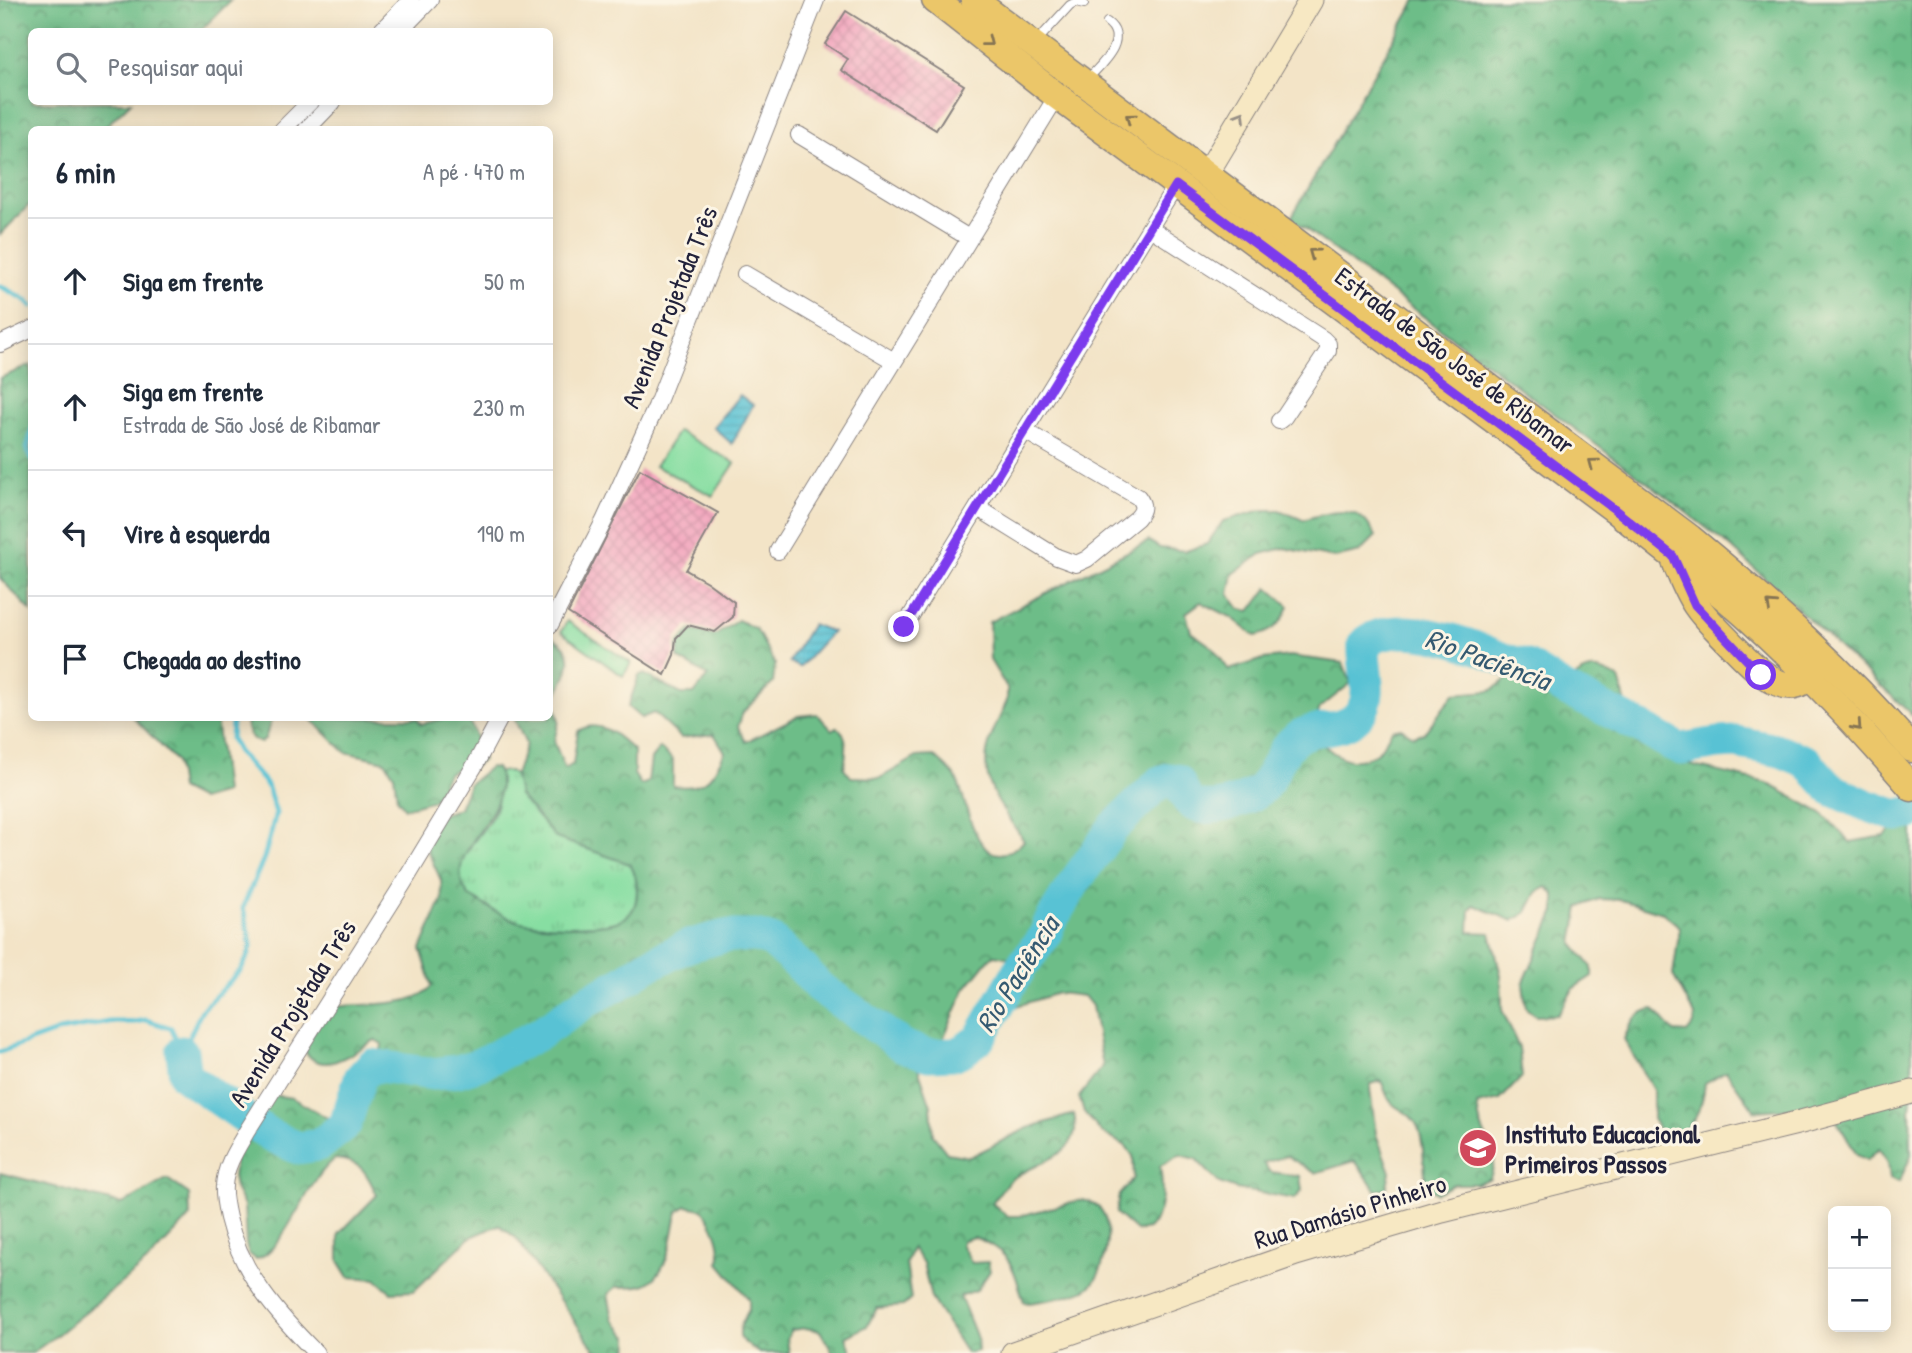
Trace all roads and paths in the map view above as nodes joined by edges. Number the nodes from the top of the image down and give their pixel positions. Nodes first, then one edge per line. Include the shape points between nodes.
1 (411, 0) edge
2 (429, 0) edge
3 (816, 0) edge
4 (935, 0) edge
5 (974, 0) edge
6 (1311, 0) edge
7 (1084, 4) dead end
8 (1107, 22) dead end
9 (393, 28) edge
10 (1033, 44) junction
11 (1084, 83) junction
12 (1057, 96) junction
13 (307, 105) edge
14 (330, 105) edge
15 (286, 126) edge
16 (310, 126) edge
17 (799, 135) dead end
18 (1206, 175) junction
19 (1176, 185) junction
20 (1150, 228) junction
21 (969, 238) junction
22 (745, 274) dead end
23 (28, 331) edge
24 (0, 344) edge
25 (894, 361) junction
26 (1279, 421) dead end
27 (1025, 431) junction
28 (978, 508) junction
29 (778, 551) dead end
30 (553, 619) edge
31 (904, 627) dead end
32 (1815, 664) junction
33 (498, 721) edge
34 (1912, 749) edge
35 (1909, 785) edge
36 (1912, 1092) edge
37 (316, 1353) edge
38 (1013, 1353) edge

1 - 9 street
2 - 9 street
3 - 30 street, Avenida Projetada Três via 656,407
4 -> 12 main road, Estrada de São José de Ribamar
5 - 10 main road, Estrada de São José de Ribamar
18 -> 6 street
7 - 10 lane via 1070,5
8 - 11 lane via 1114,27 1116,44
10 - 11 main road, Estrada de São José de Ribamar
18 -> 11 main road, Estrada de São José de Ribamar
12 - 19 main road, Estrada de São José de Ribamar
12 - 21 street
13 - 15 street
14 - 16 street
17 - 21 street
32 -> 18 main road, Estrada de São José de Ribamar via 1759,594 1690,538
19 - 20 street
19 - 32 main road, Estrada de São José de Ribamar via 1673,556 1695,605 1761,675 1786,685
20 - 26 street via 1328,344 1328,351
20 - 27 street
21 - 25 street
22 - 25 street
23 - 24 street
25 - 29 street
27 - 28 street
27 - 28 street via 1138,497 1143,511 1076,564
28 - 31 street
32 - 34 main road, Estrada de São José de Ribamar via 1859,690
32 -> 35 main road, Estrada de São José de Ribamar
33 - 37 street, Avenida Projetada Três via 403,884 247,1131 232,1157 223,1187 233,1240 261,1293
36 - 38 street, Rua Damásio Pinheiro via 1429,1215 1296,1254

